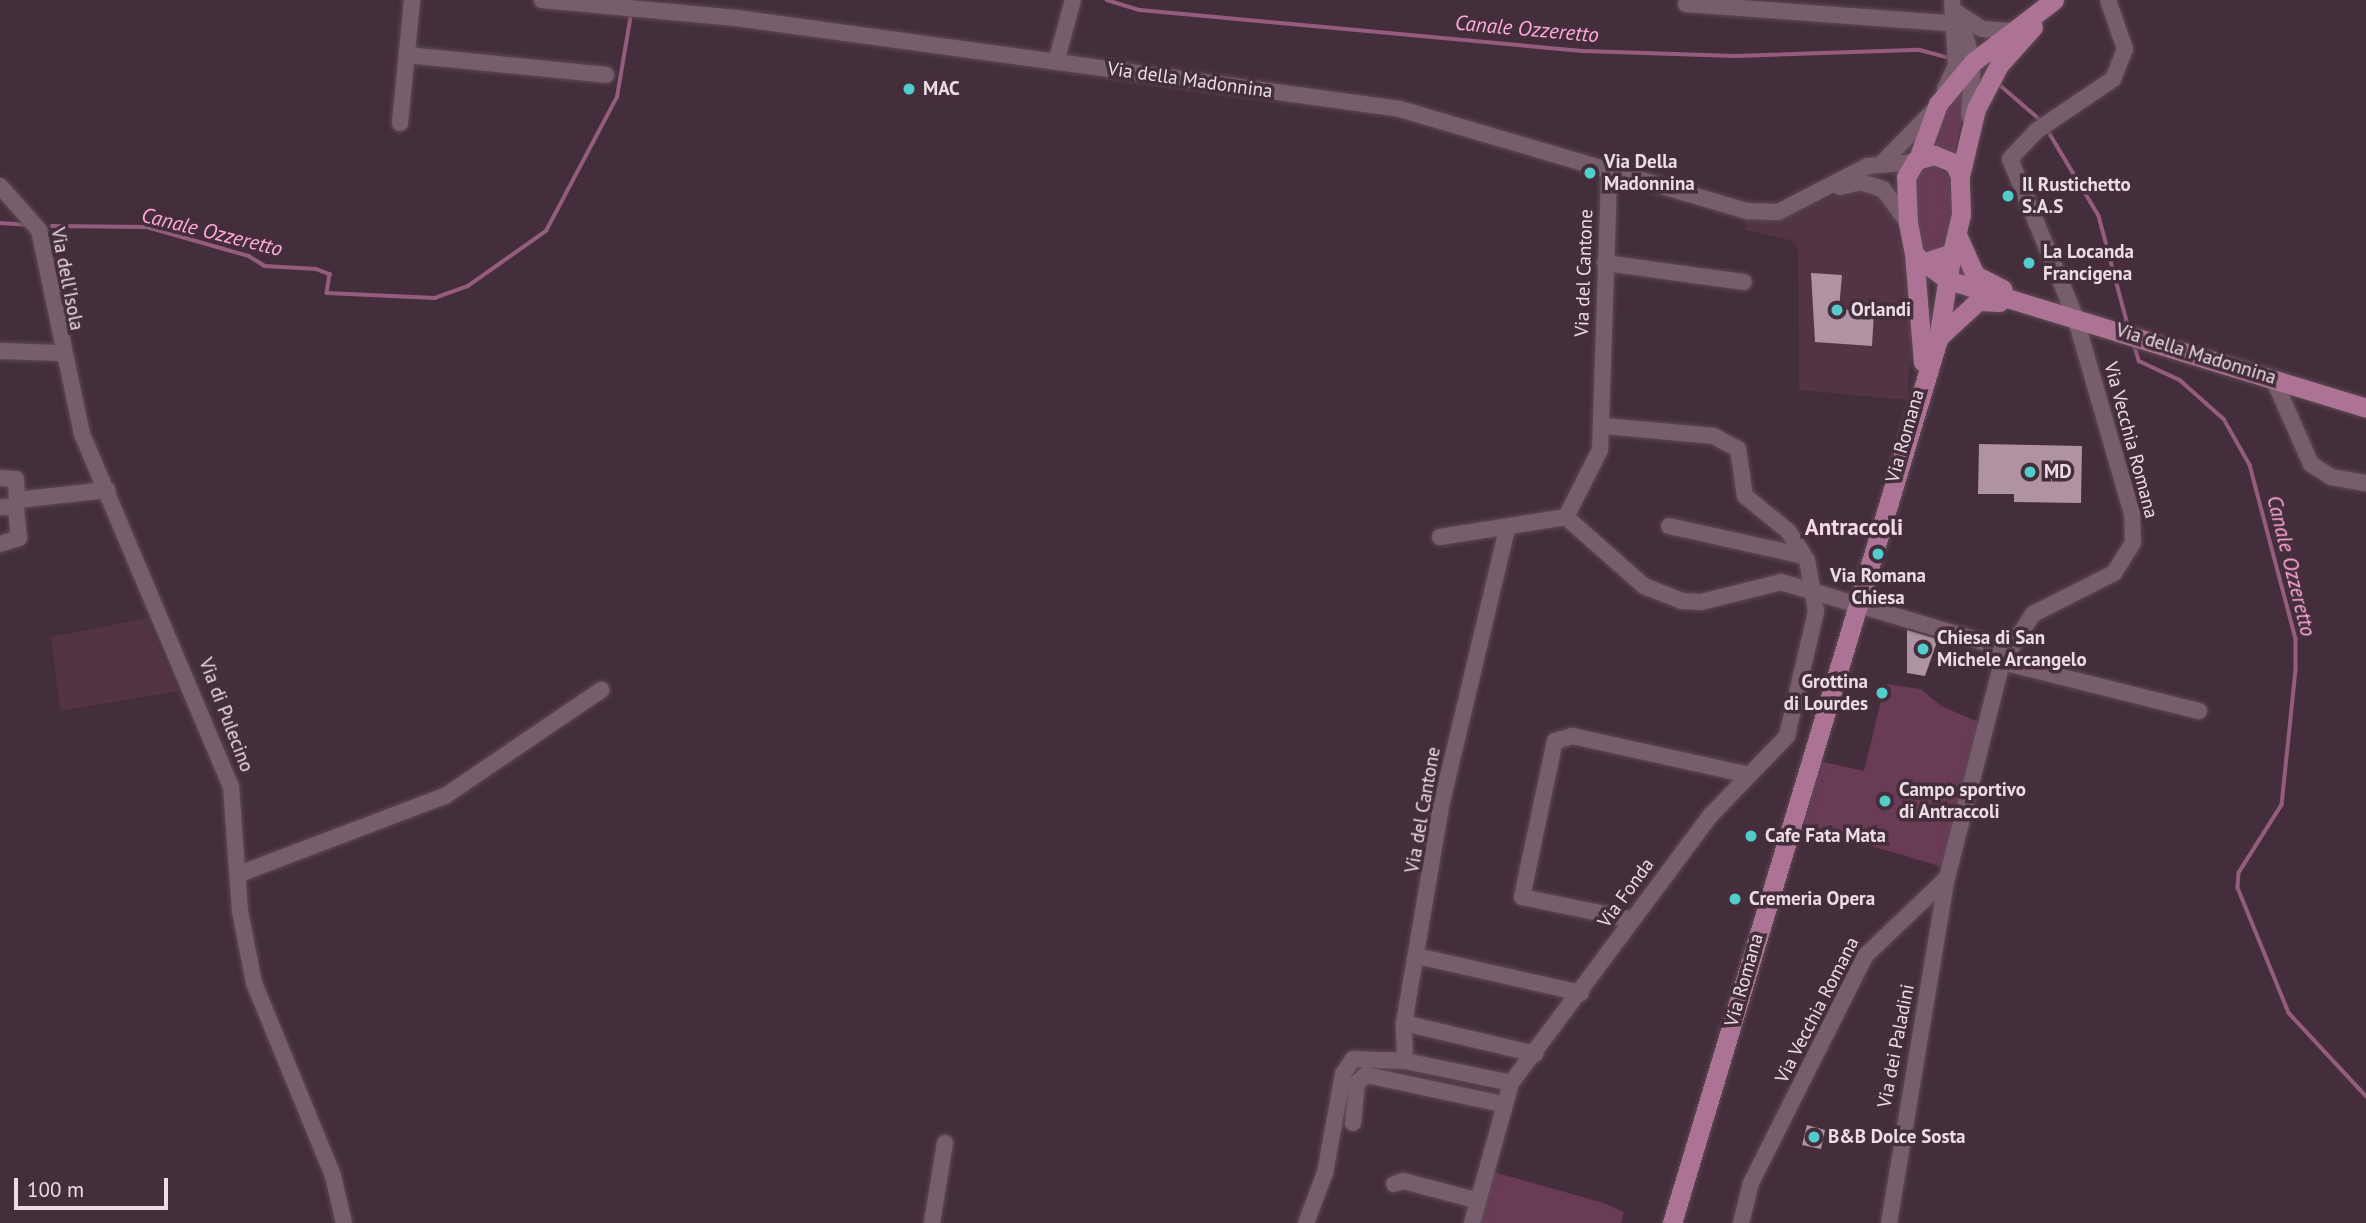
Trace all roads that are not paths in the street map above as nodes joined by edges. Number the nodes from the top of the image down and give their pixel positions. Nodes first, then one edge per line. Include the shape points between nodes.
1 (412, 0) edge
2 (542, 0) edge
3 (1073, 0) edge
4 (2057, 0) edge
5 (2108, 0) edge
6 (1686, 4) dead end
7 (1955, 10) edge
8 (2012, 31) junction
9 (407, 55) junction
10 (1056, 62) junction
11 (1973, 62) junction
12 (606, 75) dead end
13 (1938, 104) junction
14 (400, 123) dead end
15 (1966, 136) junction
16 (1916, 160) junction
17 (1883, 162) junction
18 (1609, 172) junction
19 (1959, 176) junction
20 (0, 186) edge
21 (1821, 194) junction
22 (1908, 223) junction
23 (1955, 245) junction
24 (1919, 258) junction
25 (1605, 263) junction
26 (1948, 280) junction
27 (1744, 282) dead end
28 (2024, 303) junction
29 (2076, 316) junction
30 (1938, 339) junction
31 (0, 351) edge
32 (60, 353) junction
33 (1923, 374) junction
34 (2273, 378) junction
35 (2366, 408) edge
36 (1604, 426) junction
37 (0, 478) edge
38 (2366, 483) edge
39 (107, 490) junction
40 (11, 505) edge
41 (1566, 517) junction
42 (1669, 526) dead end
43 (1507, 528) junction
44 (1440, 537) dead end
45 (0, 544) edge
46 (1804, 556) junction
47 (1817, 596) junction
48 (1854, 608) junction
49 (2005, 655) junction
50 (601, 690) dead end
51 (2199, 711) dead end
52 (1749, 775) junction
53 (242, 873) junction
54 (1947, 878) junction
55 (1629, 919) junction
56 (1417, 956) junction
57 (1581, 993) junction
58 (1404, 1023) junction
59 (1535, 1055) junction
60 (1405, 1061) junction
61 (1511, 1083) junction
62 (1502, 1104) junction
63 (1353, 1123) dead end
64 (945, 1143) dead end
65 (1394, 1184) dead end
66 (1476, 1200) junction
67 (344, 1223) edge
68 (932, 1223) edge
69 (1306, 1223) edge
70 (1472, 1223) edge
71 (1672, 1223) edge
72 (1741, 1223) edge
73 (1889, 1223) edge

1 - 9 street
2 - 10 street, Via della Madonnina via 736,18
3 - 10 street
4 - 8 main road
4 - 15 main road via 1998,65
5 - 29 street, Via Vecchia Romana via 2125,48 2122,63 2093,96 2042,127 2014,151 2015,174
6 - 7 street
7 - 8 street via 1982,29
7 - 11 street
7 - 13 street via 1955,65
8 - 11 main road
9 - 12 street
9 - 14 street
10 - 18 street, Via della Madonnina via 1400,109
11 - 13 main road
11 - 15 street
13 - 16 main road
13 - 17 street
15 - 19 main road
16 - 17 street
16 - 19 main road via 1945,157
16 - 22 main road via 1906,177
17 - 21 street
18 - 21 street, Via della Madonnina via 1746,211 1778,212
18 - 25 street, Via del Cantone
19 - 23 main road
20 - 32 street, Via dell'Isola via 39,230
21 - 22 street via 1872,184
22 - 24 main road
23 - 24 main road
23 - 26 main road
23 - 28 main road via 1975,275
24 - 26 main road
24 - 33 main road
25 - 27 street
25 - 36 street, Via del Cantone
26 - 28 main road
26 - 30 main road
28 - 29 main road, Via della Madonnina
28 - 30 main road via 1978,301 1957,314
29 - 34 main road, Via della Madonnina
29 - 49 street, Via Vecchia Romana via 2134,528 2125,561 2105,578 2045,605
30 - 33 main road
31 - 32 street
32 - 39 street, Via di Pulecino via 82,434
33 - 48 main road, Via Romana
34 - 35 main road, Via della Madonnina
34 - 38 street via 2311,464 2331,477
36 - 41 street, Via del Cantone via 1600,450
36 - 46 street, Via Fonda via 1690,432 1728,442 1742,457 1745,496 1788,531
37 - 40 street via 16,479
39 - 40 street
39 - 53 street, Via di Pulecino via 222,759
40 - 45 street via 19,538
41 - 43 street
41 - 47 street via 1644,586 1682,601 1701,602 1769,581
42 - 46 street
43 - 44 street
43 - 56 street, Via del Cantone via 1441,806
46 - 47 street, Via Fonda
47 - 48 street
47 - 52 street, Via Fonda via 1793,723 1779,748
48 - 49 street via 1929,622
48 - 71 main road, Via Romana
49 - 51 street
49 - 54 street, Via Vecchia Romana
50 - 53 street via 445,796
52 - 55 street, Via Fonda
52 - 55 street via 1572,736 1555,741 1522,897
53 - 67 street, Via di Pulecino via 240,911 263,1017 309,1115
54 - 72 street, Via Vecchia Romana via 1865,956 1751,1183
54 - 73 street, Via dei Paladini
55 - 57 street, Via Fonda
56 - 57 street
56 - 58 street, Via del Cantone
57 - 59 street, Via Fonda
58 - 59 street
58 - 60 street, Via del Cantone
59 - 61 street, Via Fonda
60 - 61 street
60 - 69 street via 1361,1055 1348,1065 1325,1173
61 - 62 street, Via Fonda
62 - 63 street via 1366,1076 1357,1083
62 - 66 street, Via Fonda
64 - 68 street
65 - 66 street via 1403,1181
66 - 70 street, Via Fonda

